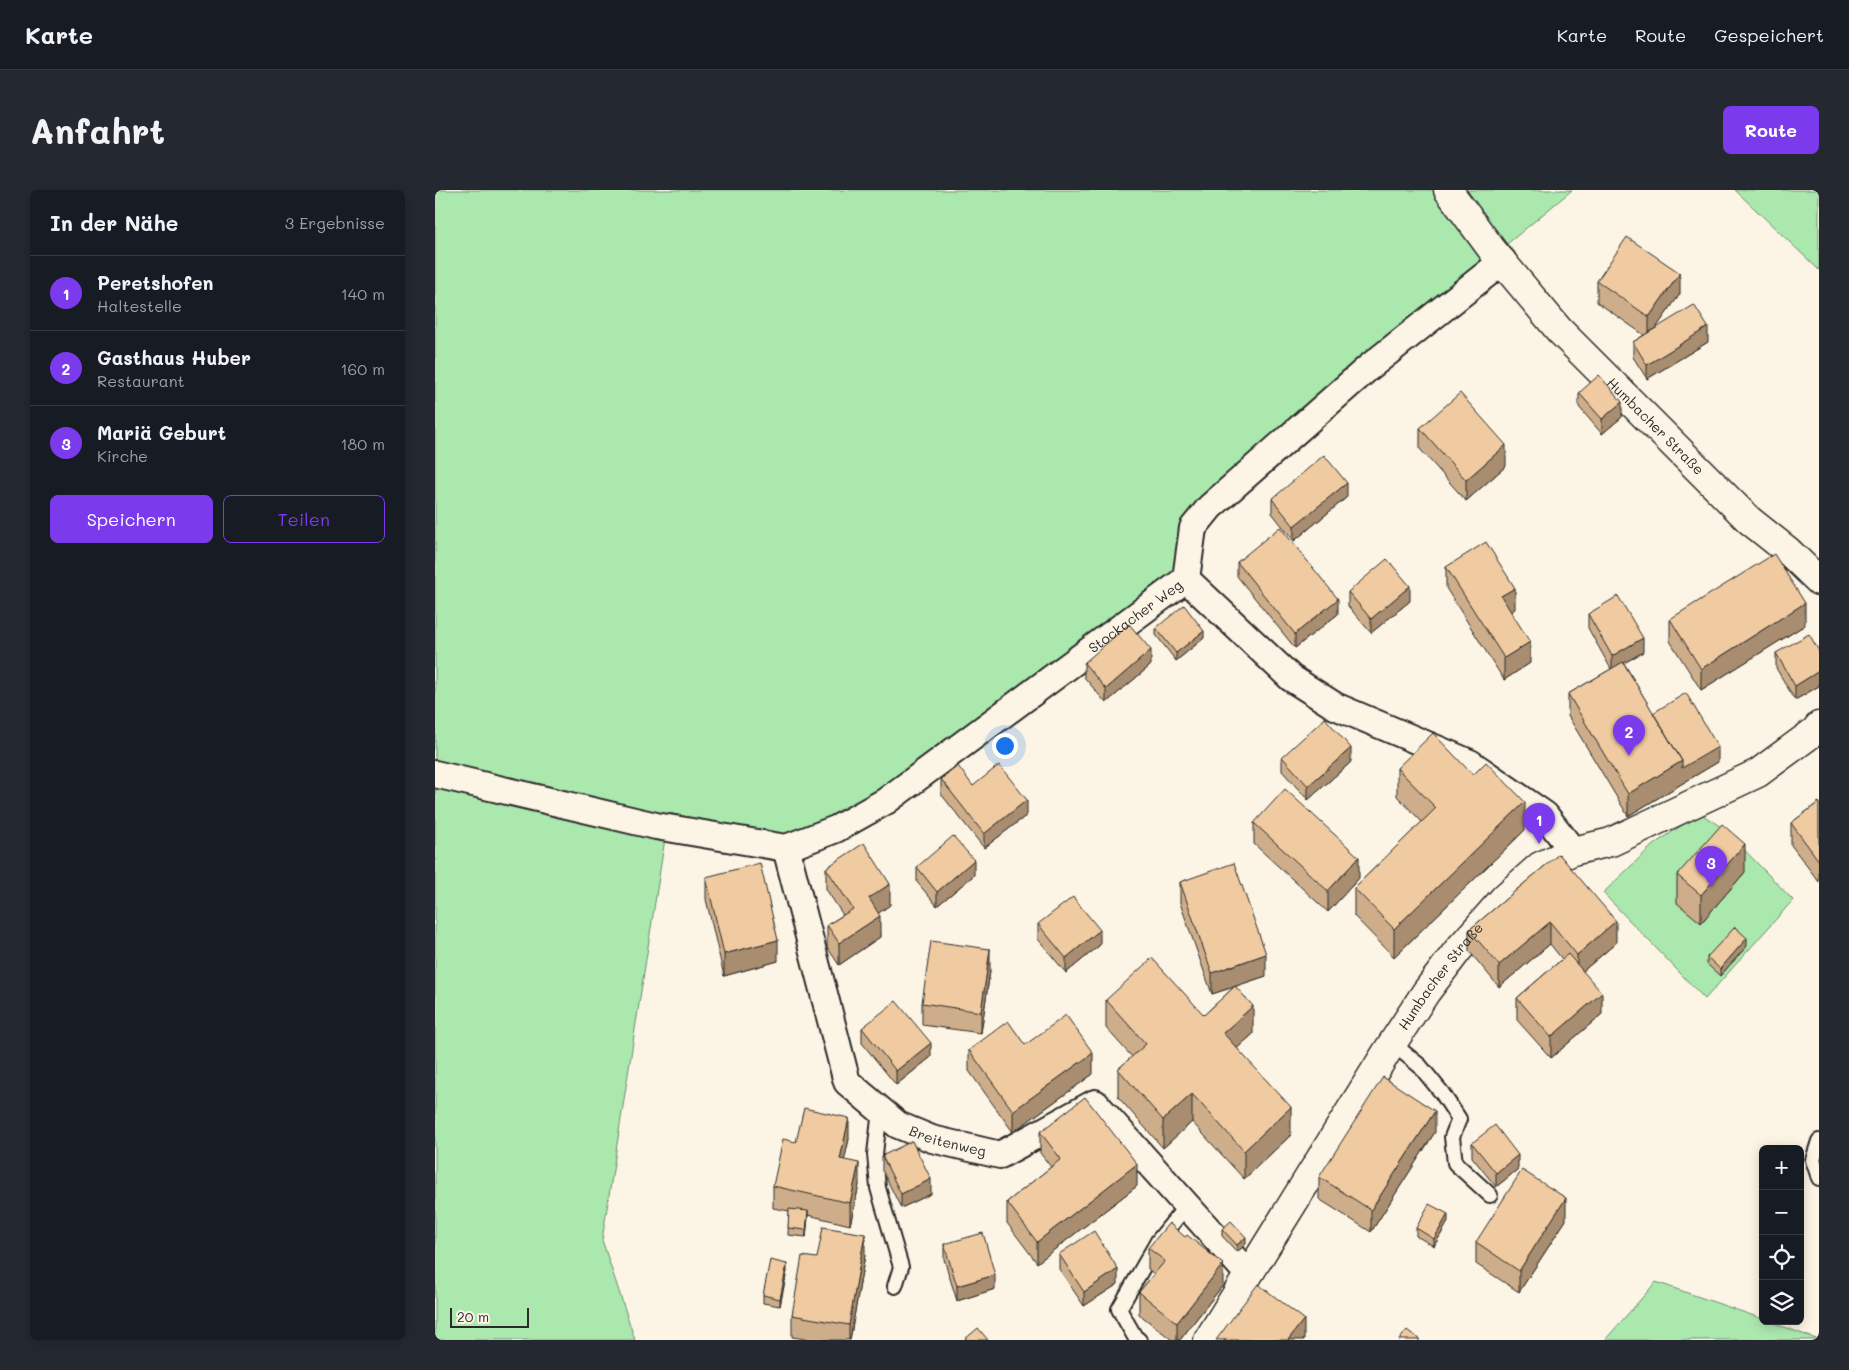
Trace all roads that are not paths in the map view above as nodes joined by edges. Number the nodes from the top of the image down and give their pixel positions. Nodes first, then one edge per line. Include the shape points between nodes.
1 (1448, 190) edge
2 (1503, 261) junction
3 (1186, 579) junction
4 (1819, 581) edge
5 (1819, 726) edge
6 (435, 774) edge
7 (786, 848) junction
8 (1573, 851) junction
9 (1392, 1044) junction
10 (880, 1110) junction
11 (1819, 1141) edge
12 (1819, 1178) edge
13 (1490, 1195) dead end
14 (1187, 1205) junction
15 (1248, 1274) junction
16 (895, 1286) dead end
17 (1139, 1340) edge
18 (1208, 1340) edge

1 - 2 street, Humbacher Straße
2 - 3 street via 1368,368 1210,507 1193,528
2 - 4 street, Humbacher Straße via 1559,330 1749,520
3 - 7 street, Stockacher Weg via 886,801 836,828
3 - 8 street, Stockacher Weg via 1291,678 1335,706 1470,763 1545,815
5 - 8 street, Humbacher Straße via 1758,773 1611,842
6 - 7 street via 656,826
7 - 10 street, Breitenweg via 847,1082
8 - 9 street, Humbacher Straße via 1540,866 1505,897 1458,950
9 - 13 lane via 1420,1066 1446,1099 1459,1120 1452,1137 1455,1163
9 - 15 street, Humbacher Straße
10 - 14 street, Breitenweg via 898,1125 932,1139 1000,1155 1095,1103
10 - 16 lane via 875,1154 878,1188 901,1267
11 - 12 lane via 1813,1160
14 - 15 street, Breitenweg
14 - 17 lane via 1158,1241 1119,1309
15 - 18 street, Humbacher Straße

